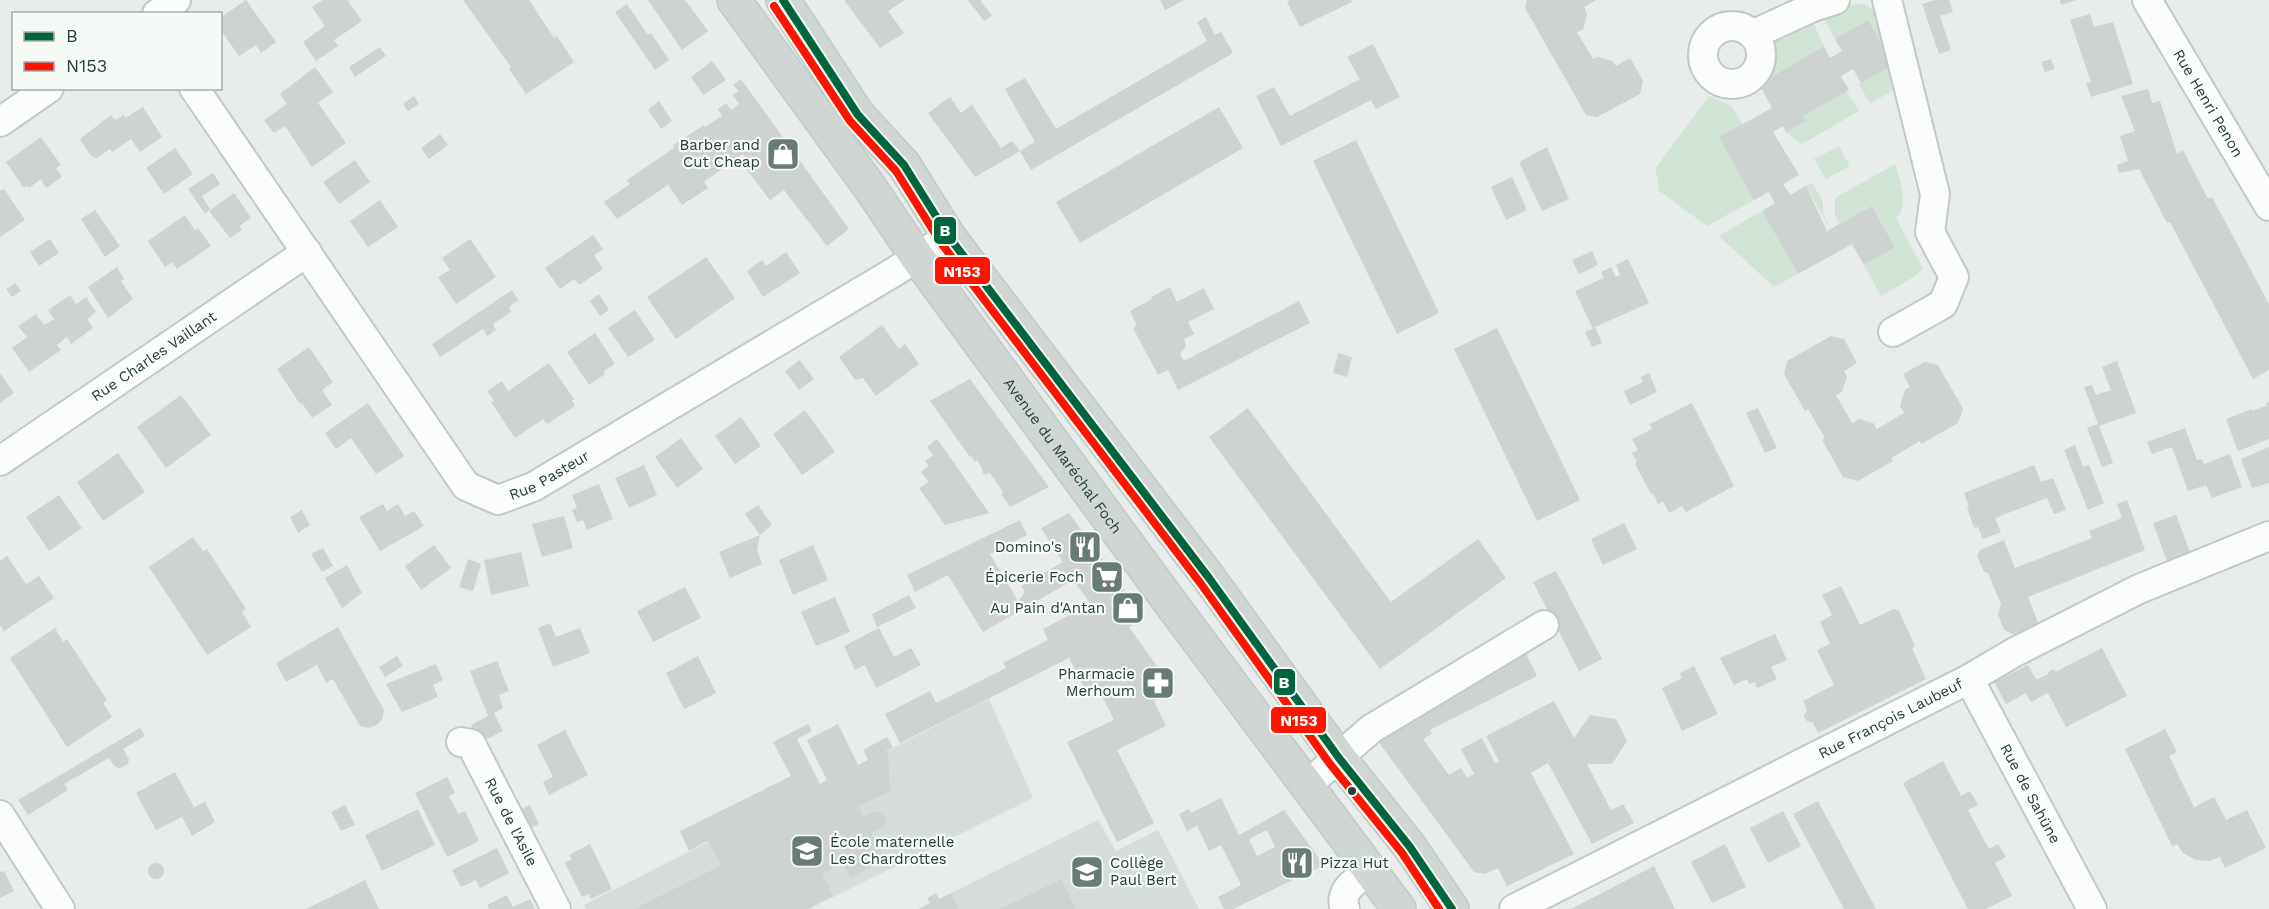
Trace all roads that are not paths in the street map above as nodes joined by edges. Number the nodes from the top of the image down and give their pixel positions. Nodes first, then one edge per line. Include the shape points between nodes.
1 (176, 0) edge
2 (734, 0) edge
3 (783, 0) edge
4 (1835, 0) edge
5 (1887, 0) edge
6 (2147, 0) edge
7 (160, 12) edge
8 (1754, 34) dead end
9 (46, 90) edge
10 (195, 90) edge
11 (0, 122) edge
12 (2269, 206) edge
13 (949, 237) junction
14 (307, 252) junction
15 (917, 257) junction
16 (1893, 332) dead end
17 (0, 461) edge
18 (2269, 536) edge
19 (1544, 625) dead end
20 (1969, 679) junction
21 (461, 742) dead end
22 (1339, 758) junction
23 (1306, 786) junction
24 (0, 815) edge
25 (1370, 870) junction
26 (1526, 907) edge
27 (60, 909) edge
28 (556, 909) edge
29 (1345, 909) edge
30 (1399, 909) edge
31 (1452, 909) edge
32 (2092, 909) edge

1 - 7 street
2 - 15 main road, Avenue du Maréchal Foch
3 - 13 main road via 858,115 904,165
4 - 8 street
5 - 16 street via 1935,194 1930,232 1954,277 1943,304
6 - 12 street, Rue Henri Penon
9 - 11 street
10 - 14 street, Rue Pasteur
13 - 15 street, Rue Pasteur
13 - 22 main road via 1209,578
14 - 15 street, Rue Pasteur via 466,486 498,500 533,488
14 - 17 street, Rue Charles Vaillant
15 - 23 main road, Avenue du Maréchal Foch
18 - 20 street, Rue François Laubeuf via 2139,589
19 - 22 street via 1371,729
20 - 26 street, Rue François Laubeuf
20 - 32 street, Rue de Sahüne
21 - 28 street, Rue de l'Asile via 471,744
22 - 23 street
22 - 31 main road via 1410,847
23 - 25 main road, Avenue du Maréchal Foch
24 - 27 street
25 - 29 street via 1346,890 1342,898
25 - 30 main road, Avenue du Maréchal Foch

